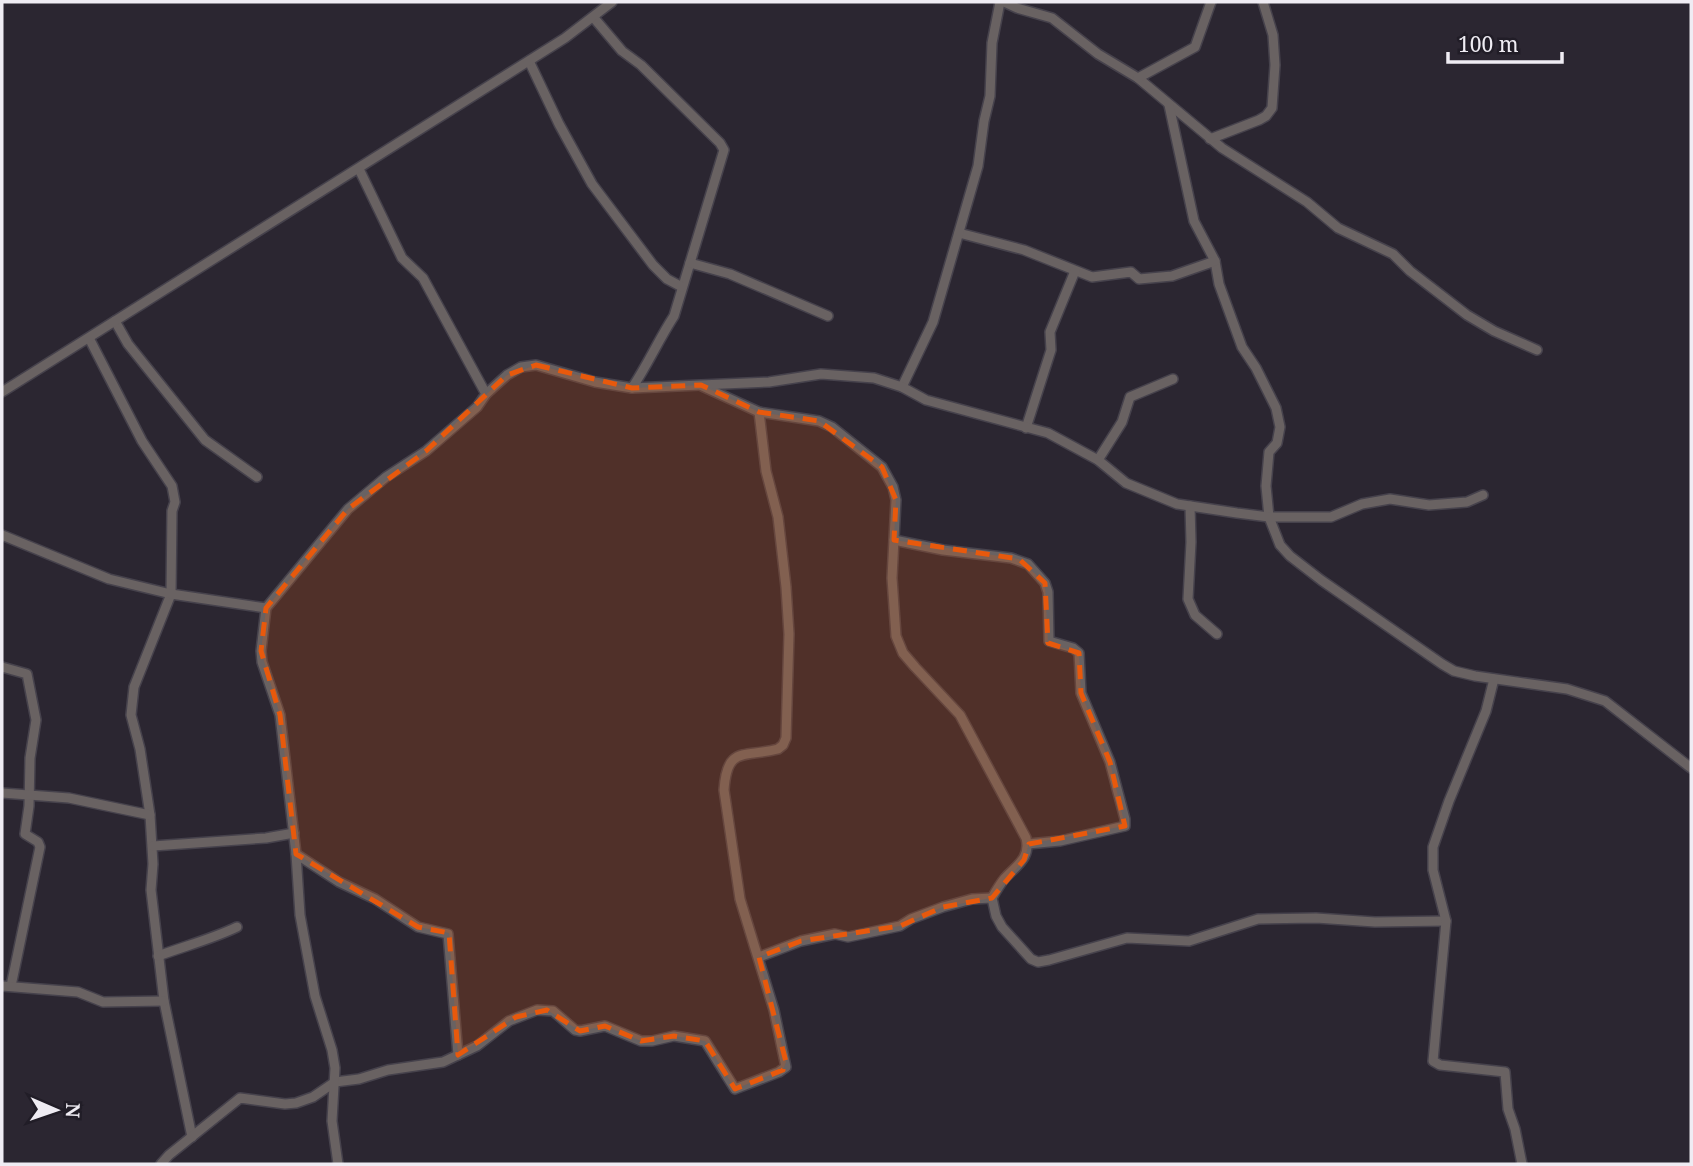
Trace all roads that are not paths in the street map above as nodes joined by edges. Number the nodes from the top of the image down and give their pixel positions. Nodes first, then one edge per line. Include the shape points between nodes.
1 (612, 2) edge
2 (1002, 2) edge
3 (1211, 2) edge
4 (1263, 2) edge
5 (594, 18) junction
6 (529, 61) junction
7 (1138, 78) junction
8 (1169, 105) junction
9 (1210, 139) junction
10 (359, 169) junction
11 (959, 233) junction
12 (1215, 261) junction
13 (690, 263) junction
14 (1075, 271) junction
15 (682, 287) junction
16 (828, 316) dead end
17 (115, 321) junction
18 (89, 338) junction
19 (1537, 350) dead end
20 (1173, 379) dead end
21 (701, 385) junction
22 (902, 387) junction
23 (632, 388) junction
24 (2, 392) edge
25 (486, 394) junction
26 (759, 412) junction
27 (1026, 428) junction
28 (1098, 460) junction
29 (257, 477) dead end
30 (1483, 495) dead end
31 (1190, 506) junction
32 (1269, 517) junction
33 (2, 535) edge
34 (894, 540) junction
35 (171, 594) junction
36 (266, 608) junction
37 (1217, 634) dead end
38 (2, 667) edge
39 (1494, 679) junction
40 (1691, 768) edge
41 (2, 793) edge
42 (29, 795) junction
43 (150, 815) junction
44 (294, 833) junction
45 (1028, 844) junction
46 (153, 846) junction
47 (296, 854) junction
48 (992, 898) junction
49 (1446, 921) junction
50 (237, 927) dead end
51 (158, 956) junction
52 (760, 957) junction
53 (7, 986) edge
54 (163, 1001) junction
55 (458, 1055) junction
56 (335, 1082) junction
57 (192, 1137) junction
58 (161, 1164) edge
59 (338, 1164) edge
60 (1521, 1164) edge

1 - 5 street
2 - 7 street via 1052,18
2 - 11 street via 992,43 990,96 978,166
3 - 7 street via 1195,47
4 - 9 street via 1273,35 1272,108 1266,116
5 - 6 street
5 - 13 street via 723,150
6 - 10 street
6 - 15 street via 592,184 653,265
7 - 8 street
8 - 9 street
8 - 12 street via 1194,221
9 - 19 street via 1307,202 1338,228 1393,254 1467,315
10 - 17 street
10 - 25 street via 402,258 423,278
11 - 14 street via 1024,250
11 - 22 street via 933,322
12 - 14 street via 1162,277 1139,278 1131,272 1096,278
12 - 32 street via 1242,347 1276,408 1280,427 1277,443 1269,452
13 - 15 street
13 - 16 street via 730,274
14 - 27 street via 1050,332 1051,351
15 - 23 street via 674,316
17 - 18 street
17 - 29 street via 198,432
18 - 24 street
18 - 35 street via 142,441 172,486
20 - 28 street via 1130,397 1122,422
21 - 22 street via 786,381 821,373 874,378
21 - 23 street
21 - 26 street
22 - 27 street via 926,400
23 - 25 street via 536,365 507,375
25 - 36 street via 426,451 348,509
26 - 34 street via 819,421 875,460 896,500
26 - 52 street via 786,587 786,738 778,749 736,757 729,763 724,790 740,899
27 - 28 street via 1048,433
28 - 31 street via 1126,482
30 - 32 street via 1467,502 1429,505 1390,499 1331,517
31 - 32 street
31 - 37 street via 1188,599 1195,615
32 - 39 street via 1280,544 1321,580 1454,671
33 - 35 street via 109,579
34 - 45 street via 893,614 903,653 960,715
34 - 45 street via 1028,564 1048,593 1049,641 1079,653 1081,693 1110,762 1125,826
35 - 36 street
35 - 43 street via 131,701
36 - 44 street via 262,662 280,715
38 - 42 street via 22,672 29,679 36,720
39 - 40 street via 1567,689 1605,701
39 - 49 street via 1433,847 1433,870
41 - 42 street
42 - 43 street via 79,799
42 - 53 street via 25,834 40,847
43 - 46 street
44 - 46 street
44 - 47 street
45 - 48 street via 1024,860
46 - 51 street via 151,890
47 - 55 street via 418,927 447,934
47 - 56 street via 307,957 332,1049
48 - 49 street via 1002,927 1038,962 1127,938 1189,940 1258,919
48 - 52 street via 943,907 900,926 801,941
49 - 60 street via 1433,1061 1505,1072
50 - 51 street
51 - 54 street
52 - 55 street via 786,1066 739,1088 733,1087 705,1041 674,1036 641,1041 605,1026 580,1031 547,1010 516,1017
53 - 54 street via 78,992 103,1002
54 - 57 street
55 - 56 street via 431,1065
56 - 57 street via 296,1103 240,1098
56 - 59 street via 332,1121
57 - 58 street

